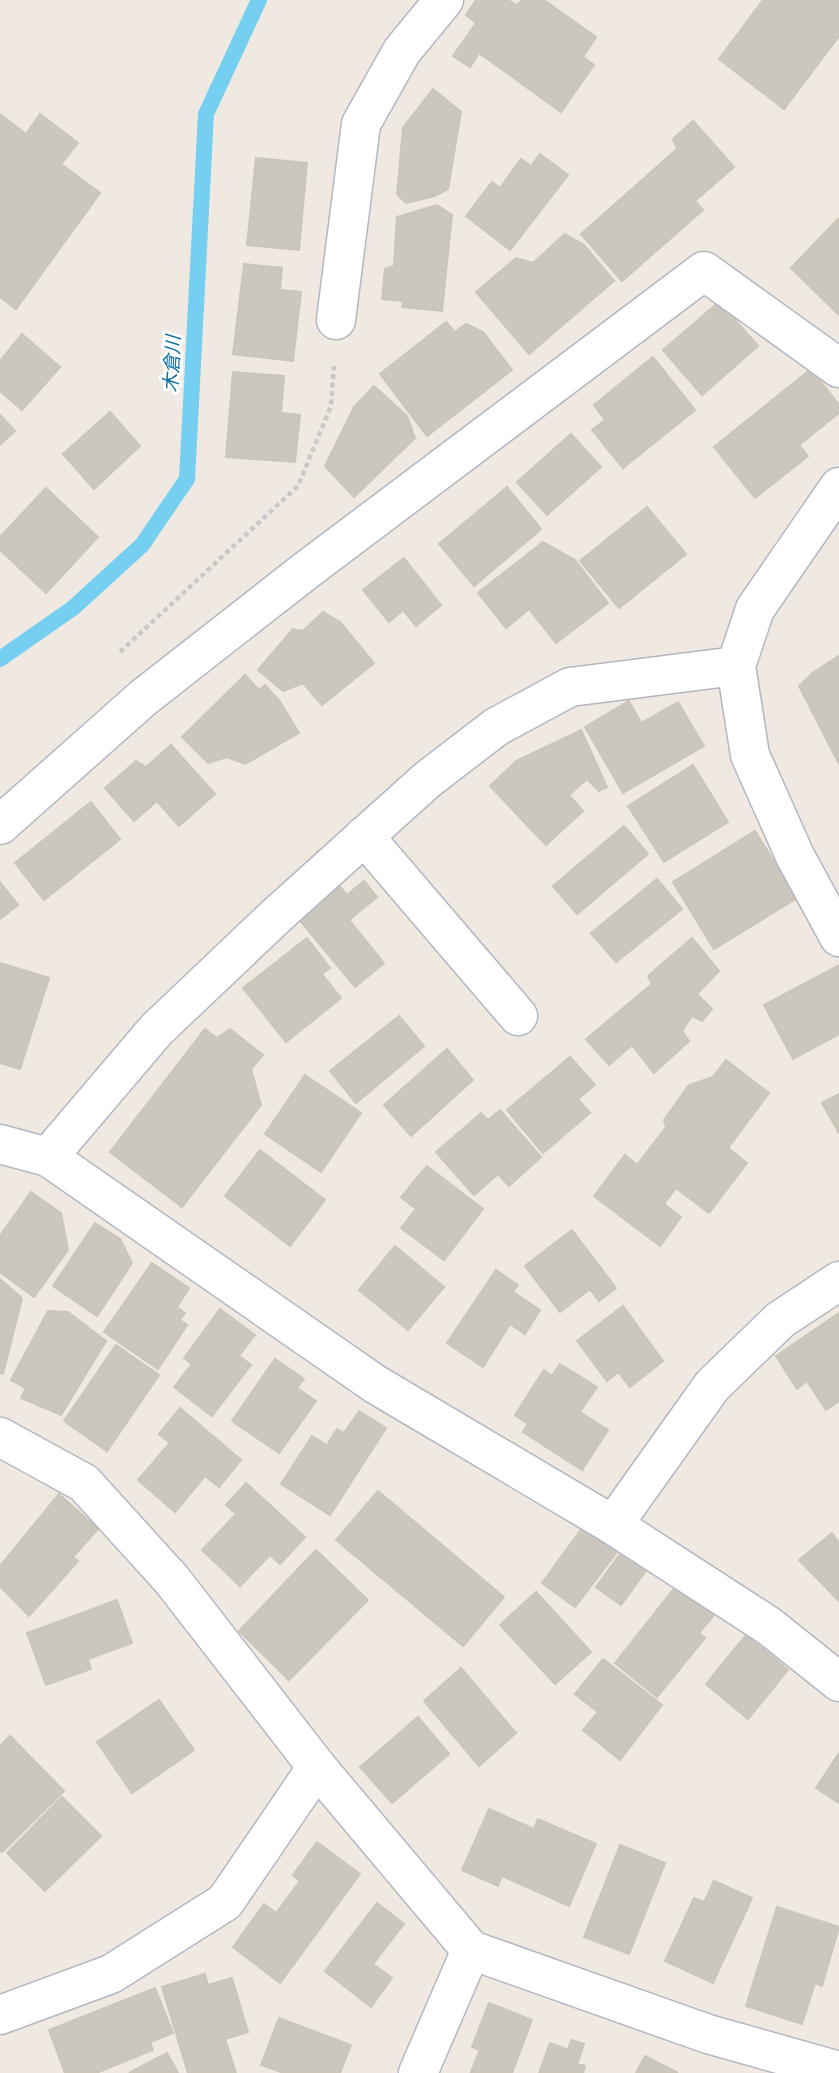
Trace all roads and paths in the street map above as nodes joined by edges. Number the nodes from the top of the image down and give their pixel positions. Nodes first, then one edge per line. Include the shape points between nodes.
1 (444, 0) edge
2 (336, 320) joint
3 (839, 368) edge
4 (839, 487) edge
5 (118, 653) dead end
6 (736, 666) junction
7 (0, 825) edge
8 (364, 836) junction
9 (839, 937) edge
10 (518, 1016) dead end
11 (0, 1144) edge
12 (48, 1157) junction
13 (839, 1281) edge
14 (0, 1437) edge
15 (614, 1525) junction
16 (839, 1682) edge
17 (317, 1767) junction
18 (471, 1950) junction
19 (0, 2015) edge
20 (839, 2071) edge
21 (418, 2073) edge

1 - 2 street via 402,51 360,124
2 - 5 path via 331,406 298,486
3 - 7 street via 704,271 143,698
4 - 6 street via 755,609
6 - 8 street via 570,687 496,727
6 - 9 street via 750,755 794,856
8 - 10 street
8 - 12 street via 156,1030
11 - 12 street
12 - 15 street via 375,1384
13 - 15 street via 780,1320 712,1386
14 - 17 street via 84,1483 172,1580
15 - 16 street via 769,1626
17 - 18 street
17 - 19 street via 226,1902 111,1974
18 - 20 street via 708,2034
18 - 21 street

